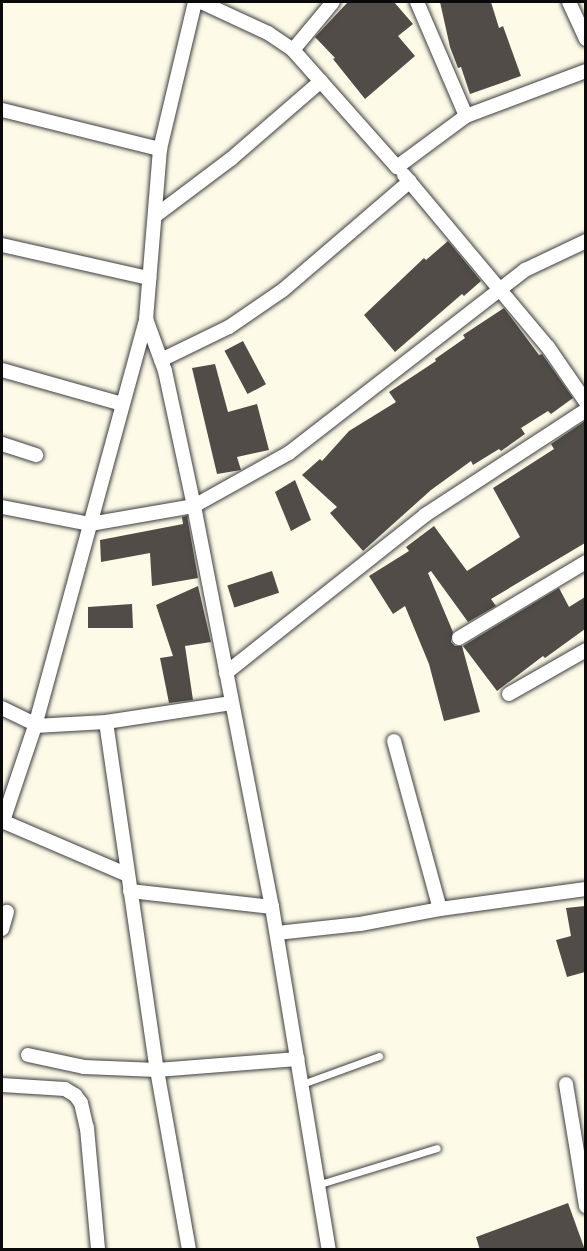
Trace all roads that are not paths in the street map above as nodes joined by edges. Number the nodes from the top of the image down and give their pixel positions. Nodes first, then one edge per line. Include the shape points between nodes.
1 (195, 2) edge
2 (201, 2) edge
3 (333, 2) edge
4 (417, 2) edge
5 (569, 2) edge
6 (585, 39) edge
7 (293, 50) junction
8 (585, 71) edge
9 (321, 81) junction
10 (2, 110) edge
11 (466, 116) junction
12 (160, 149) junction
13 (397, 167) junction
14 (410, 181) junction
15 (155, 216) junction
16 (585, 241) edge
17 (2, 245) edge
18 (149, 278) junction
19 (500, 289) junction
20 (146, 319) junction
21 (160, 360) junction
22 (2, 370) edge
23 (585, 401) edge
24 (122, 404) junction
25 (2, 444) edge
26 (36, 455) dead end
27 (194, 506) junction
28 (2, 507) edge
29 (90, 524) junction
30 (585, 562) edge
31 (459, 638) dead end
32 (585, 650) edge
33 (226, 673) junction
34 (509, 694) dead end
35 (232, 703) junction
36 (2, 708) edge
37 (106, 722) junction
38 (35, 725) junction
39 (394, 741) dead end
40 (2, 821) edge
41 (128, 875) junction
42 (585, 889) edge
43 (130, 891) junction
44 (272, 907) junction
45 (440, 909) junction
46 (7, 912) dead end
47 (2, 929) edge
48 (277, 933) junction
49 (28, 1055) dead end
50 (379, 1056) dead end
51 (298, 1059) junction
52 (157, 1070) junction
53 (302, 1084) junction
54 (566, 1084) dead end
55 (2, 1085) edge
56 (437, 1148) dead end
57 (320, 1184) junction
58 (585, 1206) edge
59 (98, 1250) edge
60 (189, 1250) edge
61 (329, 1250) edge

1 - 12 street
2 - 7 street via 267,33
3 - 7 street
4 - 11 street
5 - 6 street
7 - 9 street
8 - 11 street
9 - 13 street
9 - 15 street via 231,159
10 - 12 street
11 - 13 street
12 - 15 street
13 - 14 street
14 - 19 street
14 - 21 street via 283,290 229,327
15 - 18 street
16 - 19 street via 525,270
17 - 18 street
18 - 20 street
19 - 23 street via 548,347
19 - 27 street via 289,453
20 - 21 street
20 - 24 street
21 - 27 street
22 - 24 street
23 - 33 street via 425,515
24 - 29 street
25 - 26 street
27 - 29 street
27 - 33 street
28 - 29 street
29 - 38 street
30 - 31 street
32 - 34 street
33 - 35 street
35 - 37 street
35 - 44 street
36 - 38 street
37 - 38 street
37 - 41 street
38 - 40 street
39 - 45 street
40 - 41 street
41 - 43 street
42 - 45 street
43 - 44 street
43 - 52 street
44 - 48 street
45 - 48 street via 360,924
46 - 47 street
48 - 51 street
49 - 52 street via 84,1067
50 - 53 lane
51 - 52 street
51 - 53 street
52 - 60 street
53 - 57 street
54 - 58 street
55 - 59 street via 65,1089 81,1103 87,1128
56 - 57 lane
57 - 61 street

